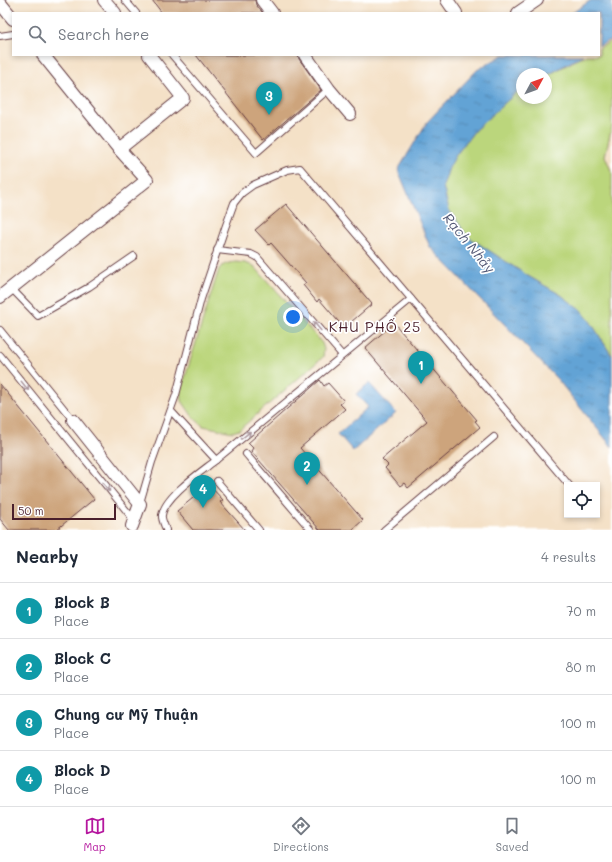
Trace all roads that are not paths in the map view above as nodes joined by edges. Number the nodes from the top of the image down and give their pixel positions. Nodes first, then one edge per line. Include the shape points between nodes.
1 (104, 0) edge
2 (125, 0) edge
3 (262, 0) edge
4 (447, 0) edge
5 (537, 0) edge
6 (0, 3) edge
7 (114, 12) edge
8 (135, 12) edge
9 (271, 12) edge
10 (455, 12) edge
11 (519, 12) edge
12 (12, 18) edge
13 (12, 34) edge
14 (0, 36) edge
15 (44, 56) edge
16 (150, 56) edge
17 (173, 56) edge
18 (306, 56) edge
19 (329, 89) junction
20 (350, 114) dead end
21 (119, 149) junction
22 (217, 250) junction
23 (134, 256) dead end
24 (11, 288) junction
25 (0, 297) edge
26 (411, 298) junction
27 (0, 330) edge
28 (0, 355) edge
29 (342, 356) junction
30 (171, 411) junction
31 (73, 420) joint
32 (494, 437) dead end
33 (246, 454) dead end
34 (216, 460) junction
35 (217, 481) dead end
36 (566, 482) edge
37 (140, 504) junction
38 (131, 527) edge
39 (166, 530) edge
40 (259, 530) edge
41 (311, 530) edge
42 (384, 530) edge

1 - 7 street
2 - 8 lane
3 - 9 street
4 - 10 street
5 - 11 street
6 - 12 street
13 - 14 lane
15 - 21 street
16 - 21 street via 183,98
17 - 19 lane via 256,153
18 - 19 street
19 - 20 street
21 - 24 street via 147,180
22 - 26 lane via 234,203 242,193 265,179 300,168
29 -> 22 lane via 257,257
22 - 30 lane
23 - 24 lane via 89,288 38,316
24 - 25 street
26 - 29 lane
26 - 36 lane
27 - 31 lane
28 -> 38 lane
34 -> 29 lane
30 - 34 lane
30 - 37 lane
31 - 37 street
32 - 42 lane
33 - 41 lane
34 - 39 lane via 187,482 167,503 162,516
35 - 40 lane
37 - 38 street

